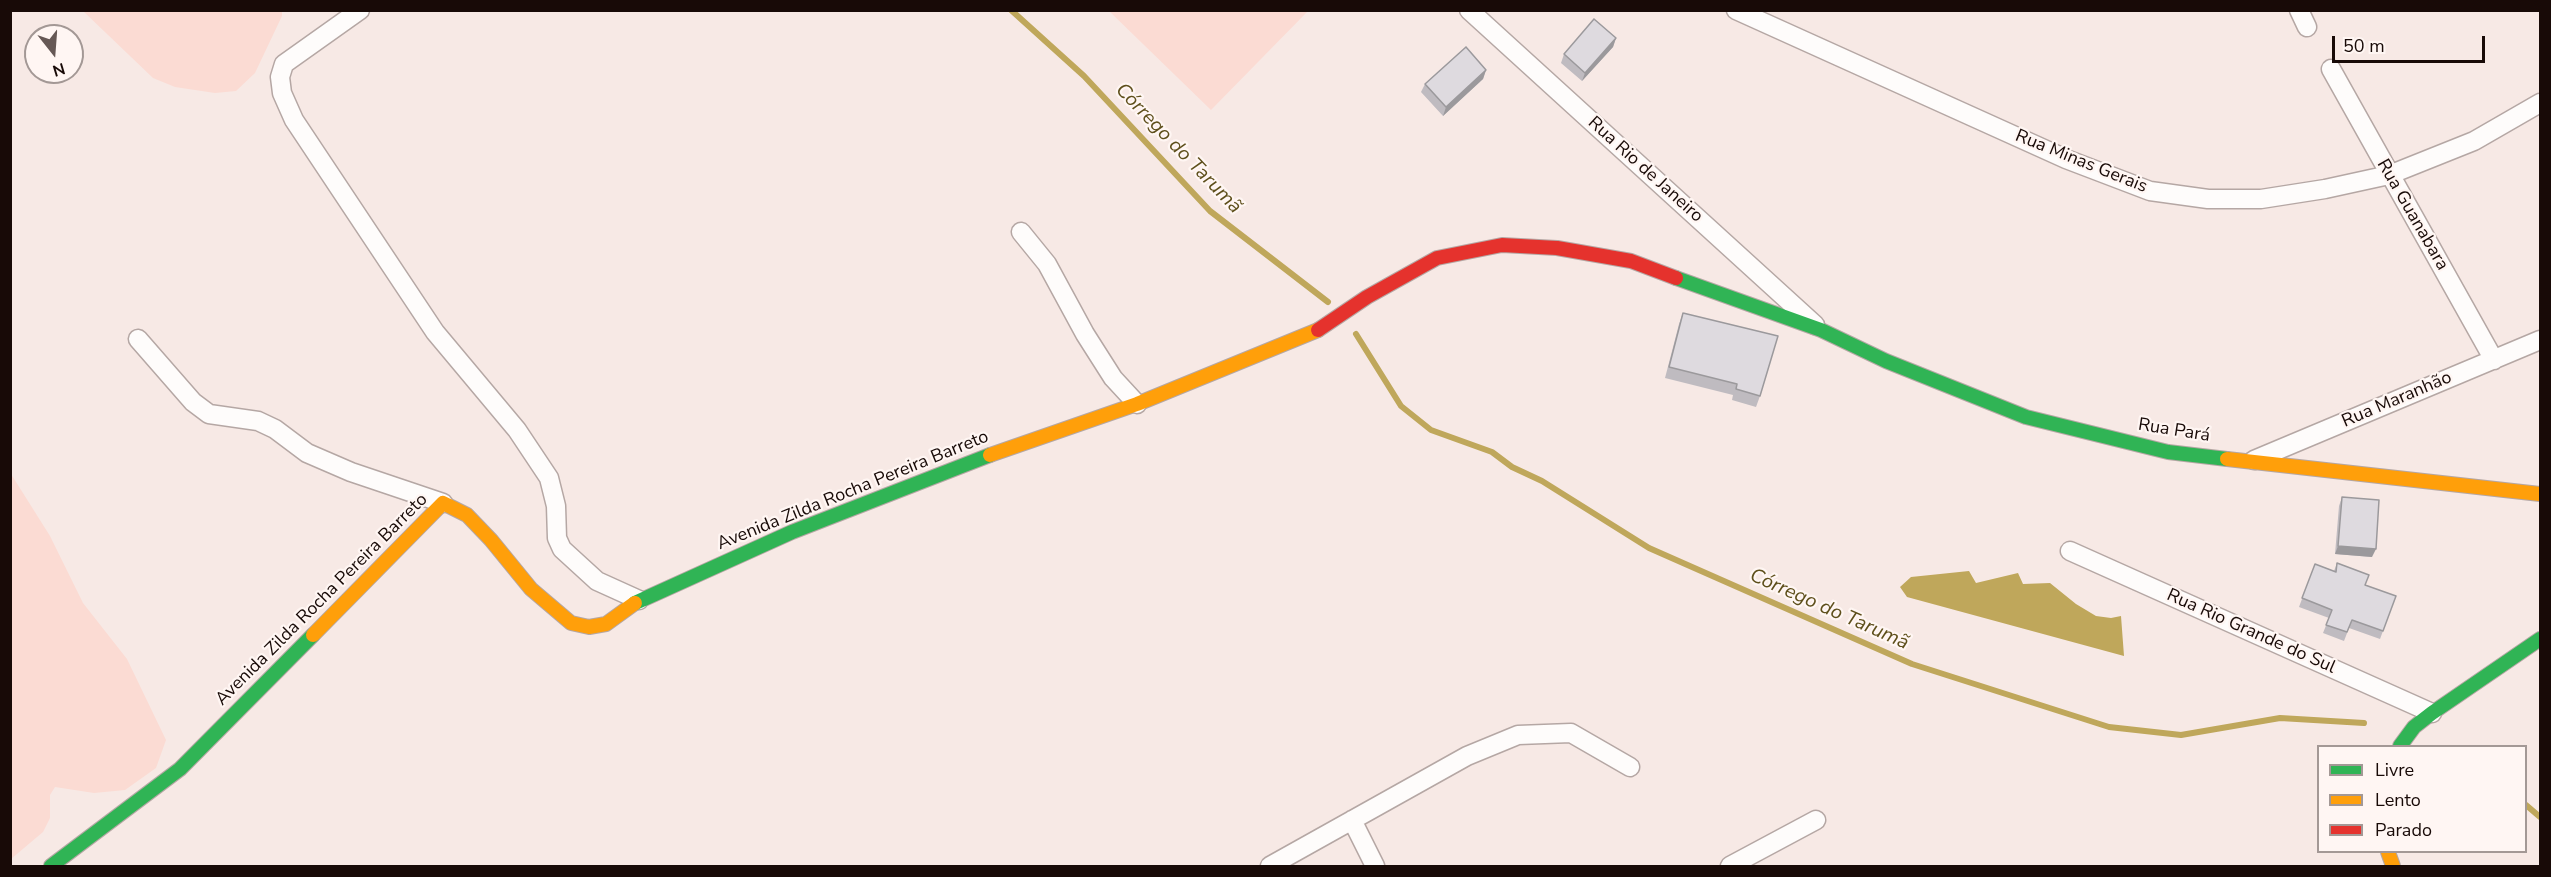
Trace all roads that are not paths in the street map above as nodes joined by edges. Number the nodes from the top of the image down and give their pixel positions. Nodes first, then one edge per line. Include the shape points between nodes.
1 (360, 10) edge
2 (1469, 10) edge
3 (1736, 10) edge
4 (2331, 69) dead end
5 (2541, 103) edge
6 (2389, 175) junction
7 (1021, 232) dead end
8 (1821, 330) junction
9 (138, 339) dead end
10 (2541, 340) edge
11 (2494, 360) junction
12 (1137, 404) junction
13 (2254, 460) junction
14 (2541, 494) edge
15 (443, 503) junction
16 (2070, 551) dead end
17 (639, 600) junction
18 (2541, 639) edge
19 (2432, 713) junction
20 (2401, 745) edge
21 (1630, 767) dead end
22 (1352, 820) junction
23 (1816, 820) dead end
24 (51, 867) edge
25 (1270, 867) edge
26 (1376, 867) edge
27 (1730, 867) edge

1 - 17 street via 284,64 280,77 282,93 294,120 435,332 517,430 549,478 562,549 597,581
2 - 8 street, Rua Rio de Janeiro
3 - 6 street, Rua Minas Gerais via 2066,159 2150,191 2208,199 2261,199
4 - 6 street, Rua Guanabara
5 - 6 street, Rua Minas Gerais via 2474,141
6 - 11 street, Rua Guanabara
7 - 12 street via 1047,264 1113,378
8 - 12 street, Avenida Zilda Rocha Pereira Barreto via 1631,261 1557,248 1502,245 1437,258 1366,297 1322,328
8 - 13 street, Rua Pará via 1886,361 2026,417 2168,452
9 - 15 street via 193,402 210,414 258,421 307,453
10 - 11 street, Rua Maranhão
11 - 13 street, Rua Maranhão
12 - 17 street, Avenida Zilda Rocha Pereira Barreto via 954,467 792,532
13 - 14 street, Rua Pará
15 - 17 street, Avenida Zilda Rocha Pereira Barreto via 467,515 531,589 571,623 590,627 606,624
15 - 24 street, Avenida Zilda Rocha Pereira Barreto via 180,769
16 - 19 street, Rua Rio Grande do Sul
18 - 19 street
19 - 20 street
21 - 22 street via 1571,734 1518,735 1467,756
22 - 25 street
22 - 26 street
23 - 27 street

